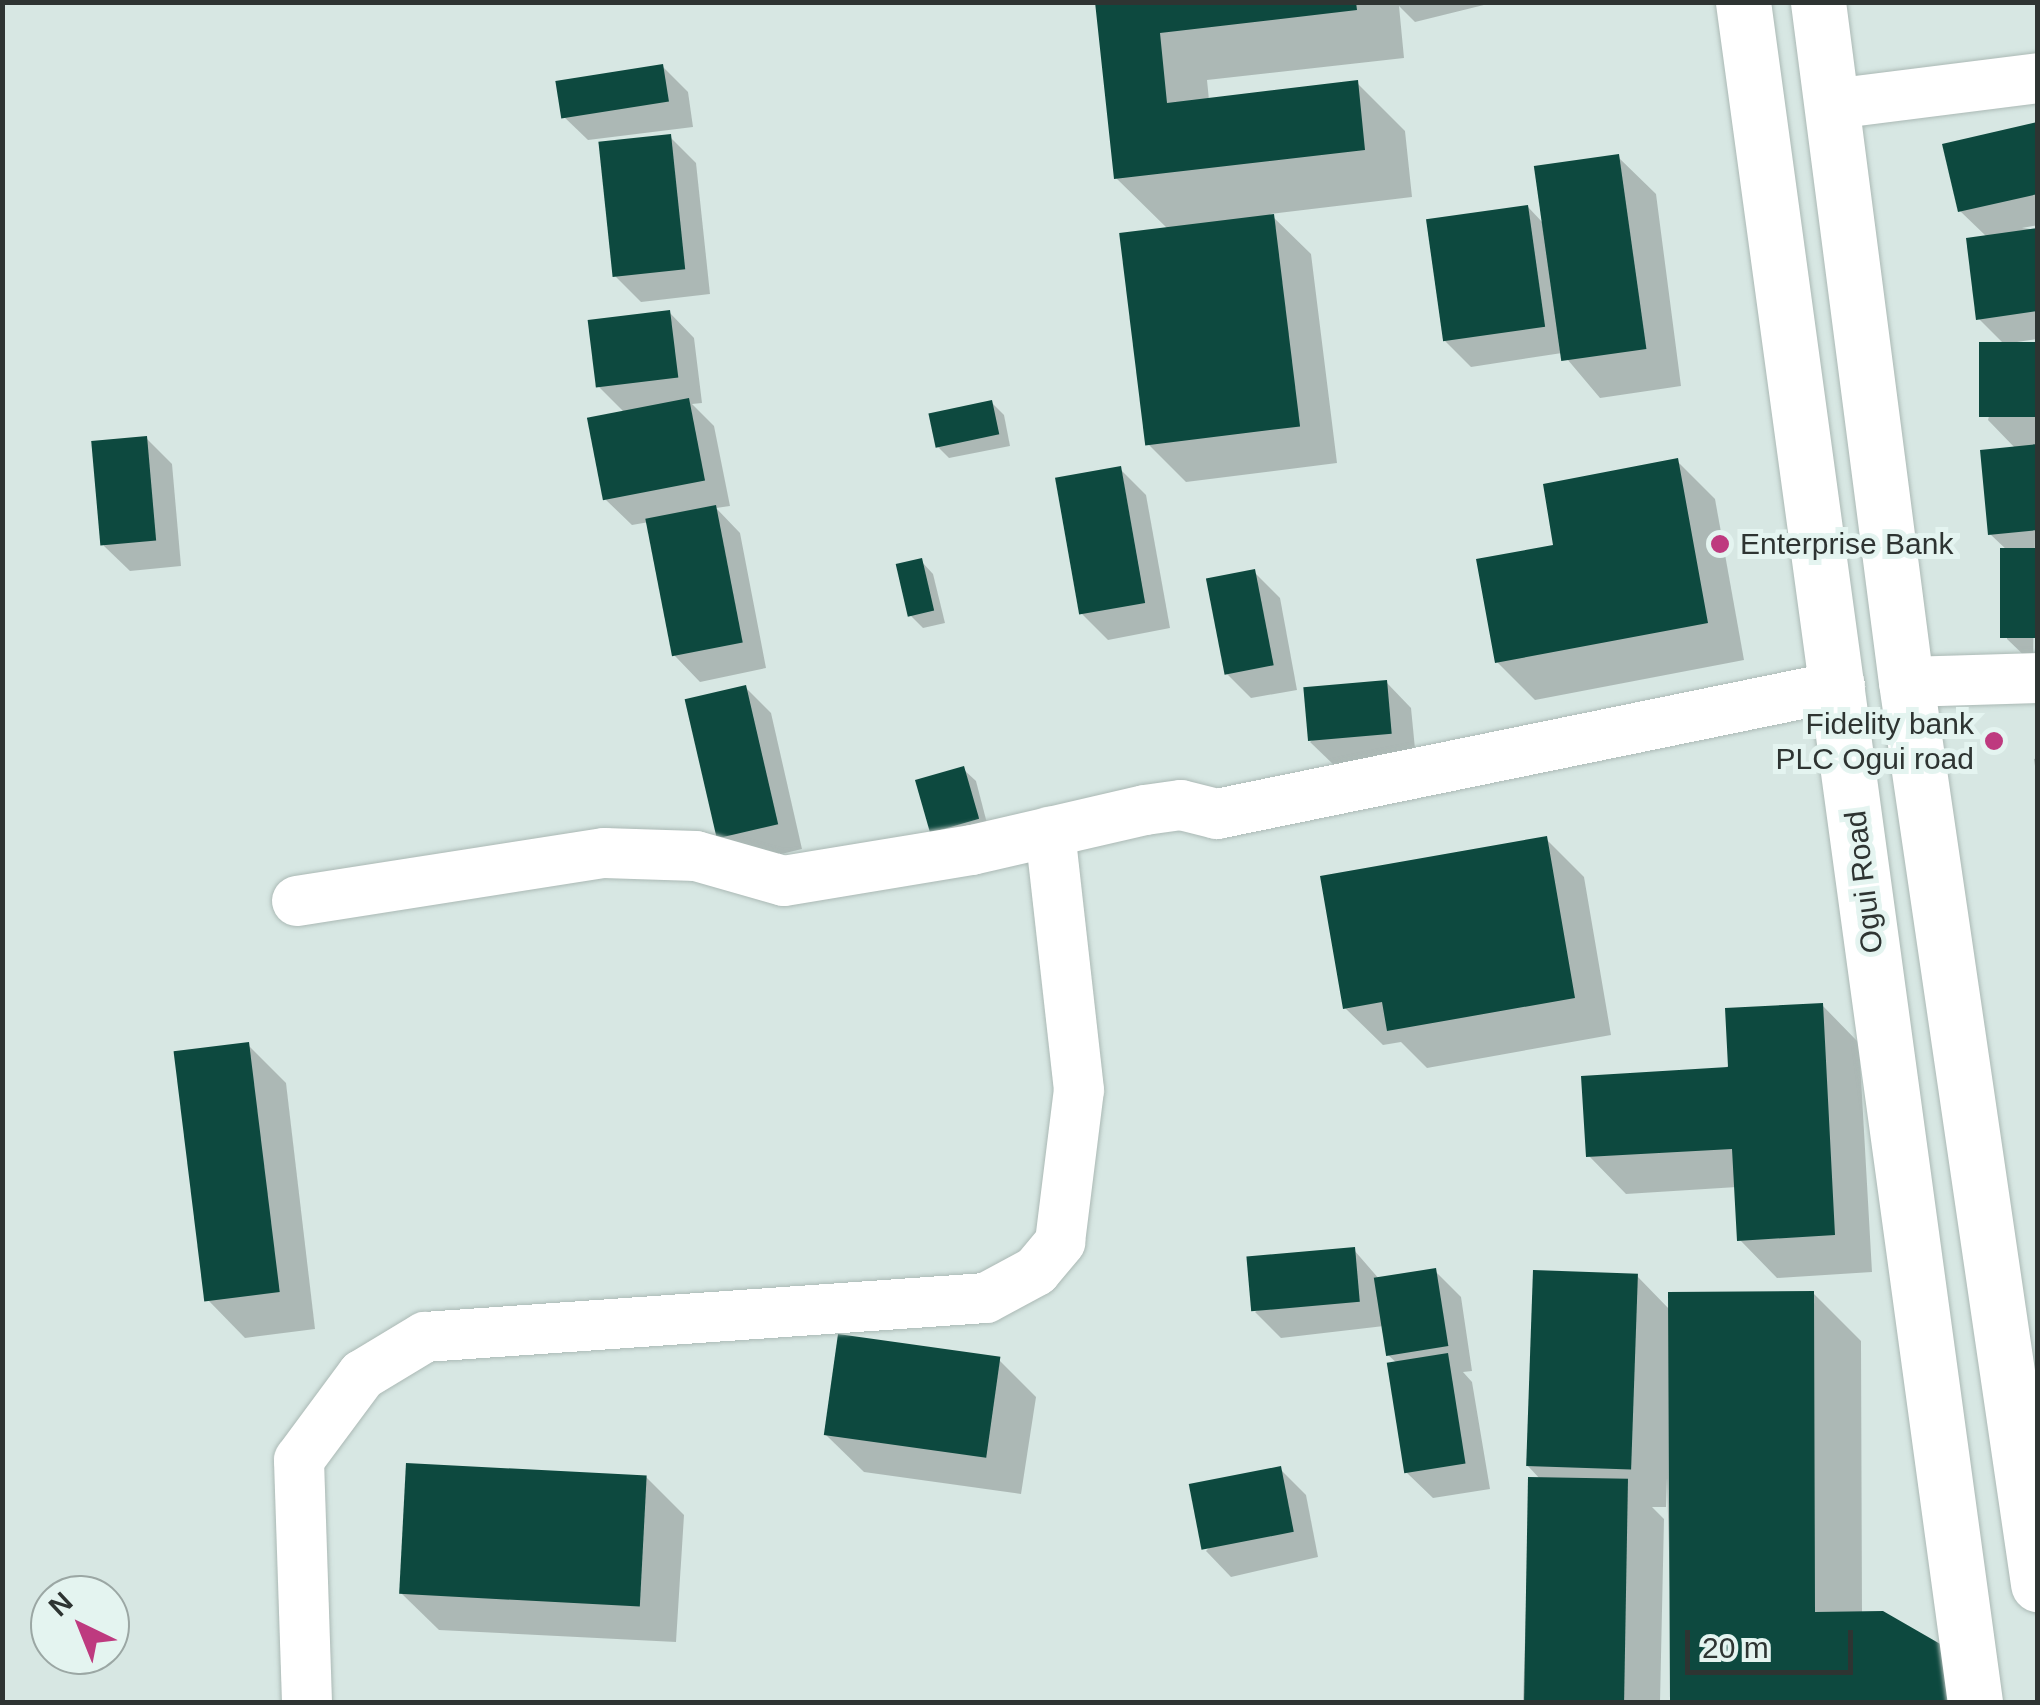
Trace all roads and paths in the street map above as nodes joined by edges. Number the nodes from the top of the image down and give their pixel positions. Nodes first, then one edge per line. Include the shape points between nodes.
1 (1743, 2) edge
2 (1818, 2) edge
3 (2038, 78) edge
4 (1833, 104) junction
5 (2038, 678) edge
6 (1906, 682) junction
7 (1840, 686) junction
8 (1050, 832) junction
9 (298, 901) dead end
10 (2038, 1584) edge
11 (307, 1702) edge
12 (1975, 1702) edge

1 - 7 main road, Ogui Road
2 - 4 main road
3 - 4 street
4 - 6 main road
5 - 6 street
6 - 10 main road
7 - 8 street via 1217,814 1181,805
7 - 12 main road, Ogui Road
8 - 9 street via 784,881 696,856 604,852
8 - 11 street via 1079,1090 1060,1242 1036,1271 986,1298 425,1337 362,1375 299,1460

